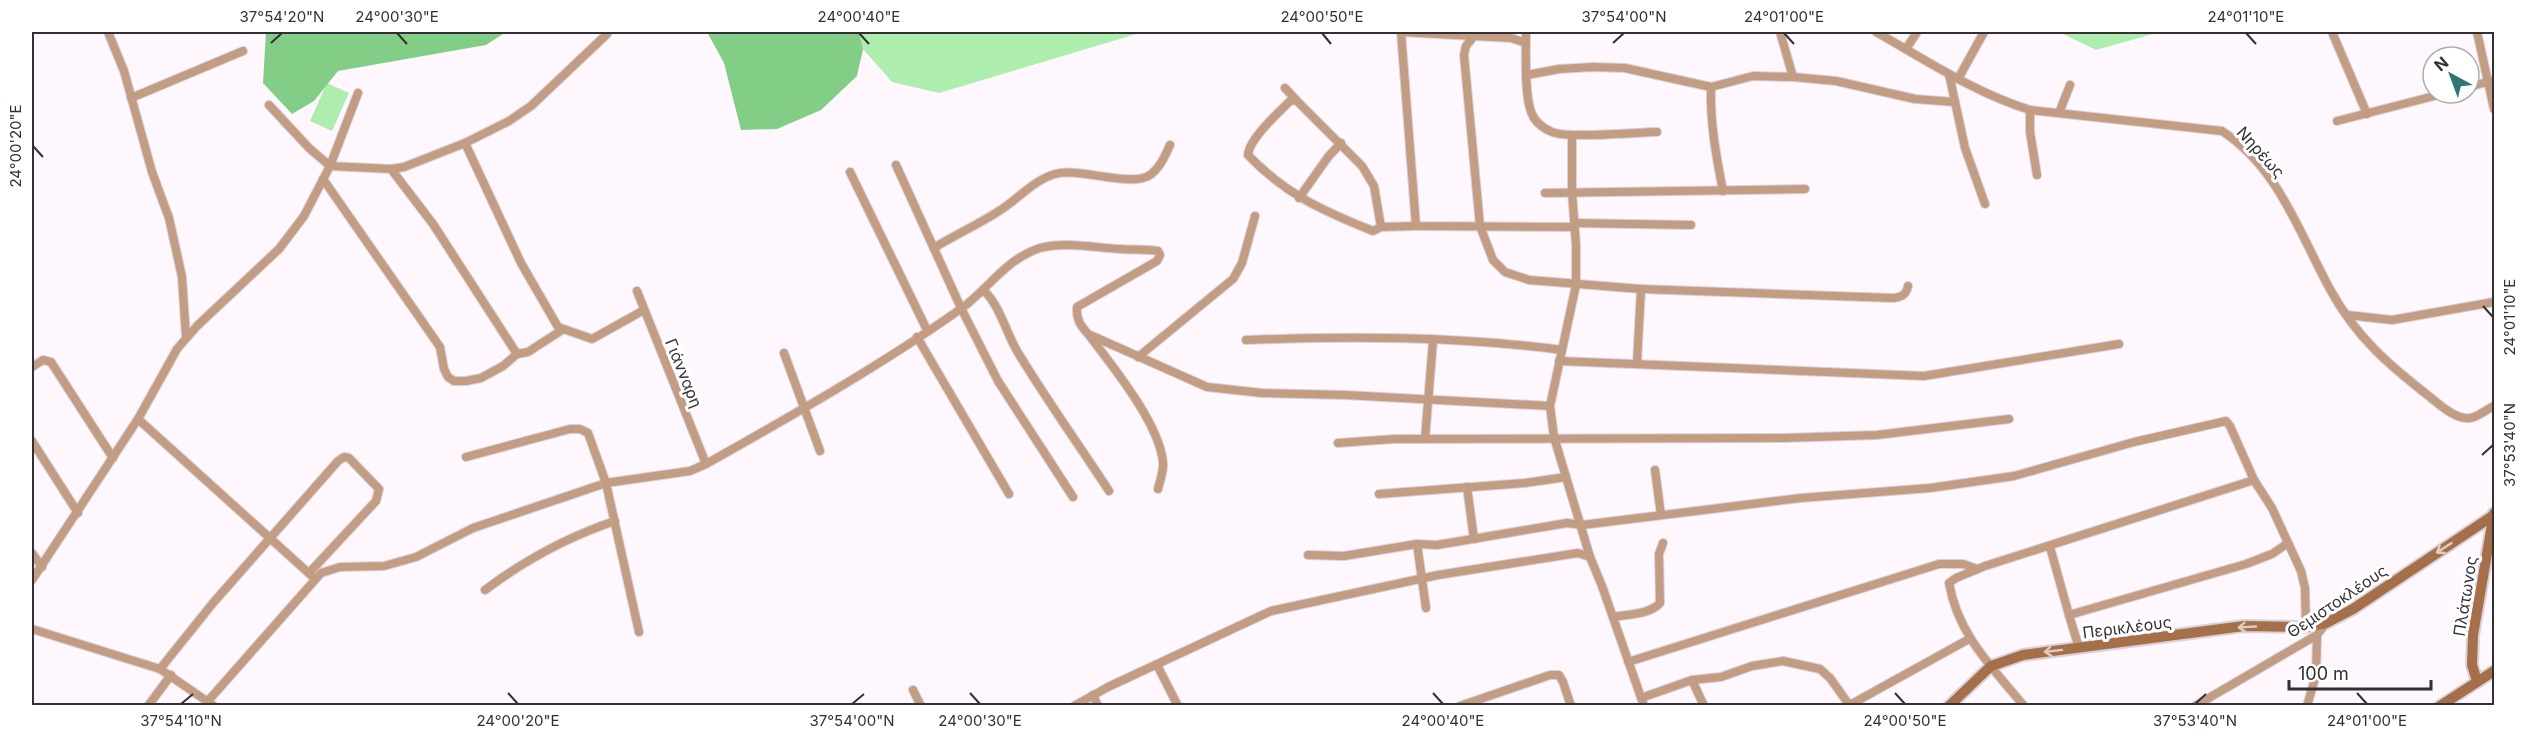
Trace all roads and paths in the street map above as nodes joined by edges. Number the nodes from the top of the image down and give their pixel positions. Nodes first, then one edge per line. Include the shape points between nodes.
1 (108, 32) edge
2 (1526, 32) edge
3 (1780, 32) edge
4 (1876, 32) edge
5 (1917, 32) edge
6 (1984, 32) edge
7 (2332, 32) edge
8 (2477, 32) edge
9 (607, 34) dead end
10 (1474, 36) junction
11 (1526, 43) junction
12 (1906, 49) junction
13 (243, 51) dead end
14 (1949, 74) junction
15 (1527, 75) junction
16 (1793, 77) junction
17 (1958, 79) junction
18 (2491, 81) edge
19 (2070, 85) dead end
20 (1711, 87) junction
21 (1286, 88) dead end
22 (358, 93) dead end
23 (130, 98) junction
24 (1296, 100) junction
25 (2421, 100) edge
26 (1954, 102) junction
27 (269, 105) dead end
28 (2494, 109) edge
29 (2030, 110) junction
30 (2059, 113) junction
31 (2367, 114) junction
32 (2337, 121) dead end
33 (1657, 132) dead end
34 (1572, 135) junction
35 (465, 143) junction
36 (1341, 143) junction
37 (1170, 145) dead end
38 (896, 165) dead end
39 (330, 166) junction
40 (391, 169) junction
41 (850, 172) dead end
42 (2037, 175) dead end
43 (323, 179) junction
44 (1805, 189) dead end
45 (1724, 191) junction
46 (1572, 192) junction
47 (1545, 193) dead end
48 (1299, 198) junction
49 (1985, 204) dead end
50 (1255, 216) dead end
51 (1574, 225) junction
52 (1691, 225) dead end
53 (1416, 226) junction
54 (1480, 226) junction
55 (1381, 227) junction
56 (934, 248) junction
57 (1576, 285) junction
58 (1908, 285) dead end
59 (1641, 289) junction
60 (637, 291) dead end
61 (984, 291) junction
62 (2494, 302) edge
63 (961, 308) junction
64 (644, 310) junction
65 (2347, 315) junction
66 (562, 330) junction
67 (927, 330) junction
68 (1088, 334) junction
69 (186, 337) junction
70 (917, 337) junction
71 (1246, 340) dead end
72 (1433, 341) junction
73 (2119, 344) dead end
74 (1562, 350) junction
75 (784, 353) dead end
76 (517, 354) junction
77 (1138, 357) junction
78 (1559, 361) junction
79 (1637, 363) junction
80 (32, 367) edge
81 (1427, 399) junction
82 (1550, 406) junction
83 (2494, 406) edge
84 (806, 408) junction
85 (138, 419) junction
86 (2010, 419) dead end
87 (1554, 437) junction
88 (1425, 439) junction
89 (32, 441) edge
90 (1338, 443) dead end
91 (820, 451) dead end
92 (466, 457) dead end
93 (113, 458) junction
94 (706, 464) junction
95 (1655, 470) dead end
96 (1566, 477) junction
97 (2254, 480) junction
98 (606, 483) junction
99 (1467, 487) junction
100 (1158, 489) dead end
101 (1109, 491) dead end
102 (1009, 494) dead end
103 (1378, 494) dead end
104 (1073, 497) dead end
105 (78, 513) junction
106 (2494, 514) edge
107 (1660, 515) junction
108 (615, 521) junction
109 (1582, 525) junction
110 (272, 538) junction
111 (1474, 538) junction
112 (1663, 543) dead end
113 (2288, 543) junction
114 (1417, 544) junction
115 (2050, 547) junction
116 (32, 553) edge
117 (1308, 555) dead end
118 (1590, 557) junction
119 (42, 567) junction
120 (1977, 569) junction
121 (312, 576) junction
122 (1423, 578) junction
123 (32, 580) edge
124 (485, 590) dead end
125 (1426, 608) dead end
126 (2069, 615) junction
127 (1613, 617) junction
128 (2326, 623) junction
129 (2306, 627) junction
130 (32, 628) edge
131 (639, 632) dead end
132 (2317, 635) junction
133 (1969, 639) junction
134 (2079, 648) junction
135 (1628, 662) junction
136 (1157, 665) junction
137 (1991, 666) junction
138 (160, 669) junction
139 (2494, 671) edge
140 (171, 675) junction
141 (1692, 680) junction
142 (2477, 681) junction
143 (913, 690) dead end
144 (1093, 695) junction
145 (1642, 702) edge
146 (211, 703) edge
147 (148, 705) edge
148 (921, 705) edge
149 (1074, 705) edge
150 (1098, 705) edge
151 (1178, 705) edge
152 (1460, 705) edge
153 (1571, 705) edge
154 (1704, 705) edge
155 (1849, 705) edge
156 (1949, 705) edge
157 (2024, 705) edge
158 (2195, 705) edge
159 (2307, 705) edge
160 (2440, 705) edge

1 - 23 street
2 - 11 street
3 - 16 street
4 - 12 street, Νηρέως
5 - 12 street
6 - 17 street
7 - 31 street
8 - 18 street
9 - 35 street via 531,106
10 - 11 street
10 - 53 street via 1401,32
10 - 54 street via 1464,54
11 - 15 street
12 - 14 street, Νηρέως
13 - 23 street
14 - 17 street, Νηρέως
14 - 26 street
15 - 20 street via 1559,69 1625,68
15 - 34 street via 1532,114 1554,133
16 - 20 street via 1753,76
16 - 26 street via 1836,81 1915,99
17 - 29 street, Νηρέως via 2002,102
18 - 28 street
19 - 30 street
20 - 45 street via 1710,117
21 - 24 street
22 - 39 street
23 - 69 street via 169,218 182,277
24 - 36 street
24 - 48 street via 1290,101 1254,141 1248,155
25 - 31 street
26 - 49 street
27 - 39 street
29 - 30 street, Νηρέως
29 - 42 street
30 - 65 street, Νηρέως via 2207,127 2236,140 2291,210 2331,292
31 - 32 street
33 - 34 street
34 - 46 street
35 - 40 street
35 - 66 street via 521,263
36 - 48 street
36 - 55 street via 1374,186
37 - 56 street via 1148,177 1055,174
38 - 56 street
39 - 40 street
39 - 43 street
40 - 76 street via 433,224
41 - 67 street
43 - 69 street via 304,216 279,249
43 - 76 street via 440,347 448,377 454,381 481,378
44 - 45 street
45 - 46 street
46 - 47 street
46 - 51 street
48 - 55 street via 1373,231
50 - 77 street via 1242,263 1233,279
51 - 52 street
51 - 54 street
51 - 57 street
53 - 54 street
53 - 55 street
54 - 57 street via 1493,260 1505,272 1529,280
56 - 63 street
57 - 59 street
57 - 74 street
58 - 59 street via 1906,293 1893,298
59 - 79 street
60 - 64 street, Γιάνναρη
61 - 63 street
61 - 68 street via 1006,267 1040,248 1058,245 1158,251 1157,261 1077,307 1080,325
61 - 101 street via 994,299 1017,351
62 - 65 street via 2392,320
63 - 67 street
63 - 104 street via 998,381
64 - 66 street via 592,339
64 - 94 street, Γιάνναρη
65 - 83 street, Νηρέως via 2364,341 2387,363 2445,408 2469,418
66 - 76 street via 528,352
67 - 70 street
68 - 77 street
68 - 100 street via 1153,433 1163,464
69 - 85 street
70 - 84 street
70 - 102 street
71 - 72 street via 1381,337
72 - 74 street via 1494,341
72 - 81 street
73 - 79 street via 1924,376
74 - 78 street
75 - 84 street
77 - 81 street via 1207,387
78 - 79 street
78 - 82 street
80 - 93 street via 43,360 51,362
81 - 82 street
81 - 88 street
82 - 87 street
84 - 91 street
84 - 94 street
85 - 93 street
85 - 110 street
86 - 87 street via 1877,435
87 - 88 street
87 - 96 street
88 - 90 street
89 - 105 street
92 - 98 street via 580,429 588,434
93 - 105 street
94 - 98 street via 690,471
95 - 107 street
96 - 99 street
96 - 109 street
97 - 107 street via 2230,426 2219,421 2014,476
97 - 113 street
97 - 115 street
98 - 108 street
98 - 121 street via 473,528 416,557 384,566 329,569
99 - 103 street
99 - 111 street
105 - 119 street
106 -> 128 main road, Θεμιστοκλέους
106 - 142 main road, Πλάτωνος via 2473,635 2472,665
107 - 109 street
108 - 124 street via 581,533 518,565
108 - 131 street
109 - 111 street via 1567,523
109 - 118 street
110 - 121 street
110 - 121 street via 338,461 349,458 379,493
110 - 138 street
111 - 114 street via 1437,545
112 - 127 street via 1659,554 1660,603 1642,612
113 - 126 street via 2246,564
113 - 129 street via 2305,588
114 - 117 street via 1344,556
114 - 122 street
115 - 120 street
115 - 126 street
116 - 119 street
118 - 122 street via 1578,554
118 - 127 street
119 - 123 street
120 - 133 street via 1949,584
120 - 135 street via 1963,564 1940,564
121 - 146 street
122 - 125 street
122 - 136 street via 1271,611
126 - 134 street
127 - 135 street
128 - 129 main road, Περικλέους
128 - 132 street, Θεμιστοκλέους
129 -> 134 main road, Περικλέους via 2244,626
130 - 138 street
132 - 158 street, Θεμιστοκλέους
132 - 159 street via 2316,675
133 - 137 street
133 - 155 street
134 -> 137 main road, Περικλέους via 2023,655
135 - 145 street
136 - 144 street
136 - 151 street
137 - 156 main road, Περικλέους
137 - 157 street
138 - 140 street
139 - 142 main road
140 - 146 street
140 - 147 street
141 - 145 street
141 - 154 street
141 - 155 street via 1783,661 1820,669
142 - 160 main road
143 - 148 street
144 - 149 street
144 - 150 street
152 - 153 street via 1550,675 1559,675

